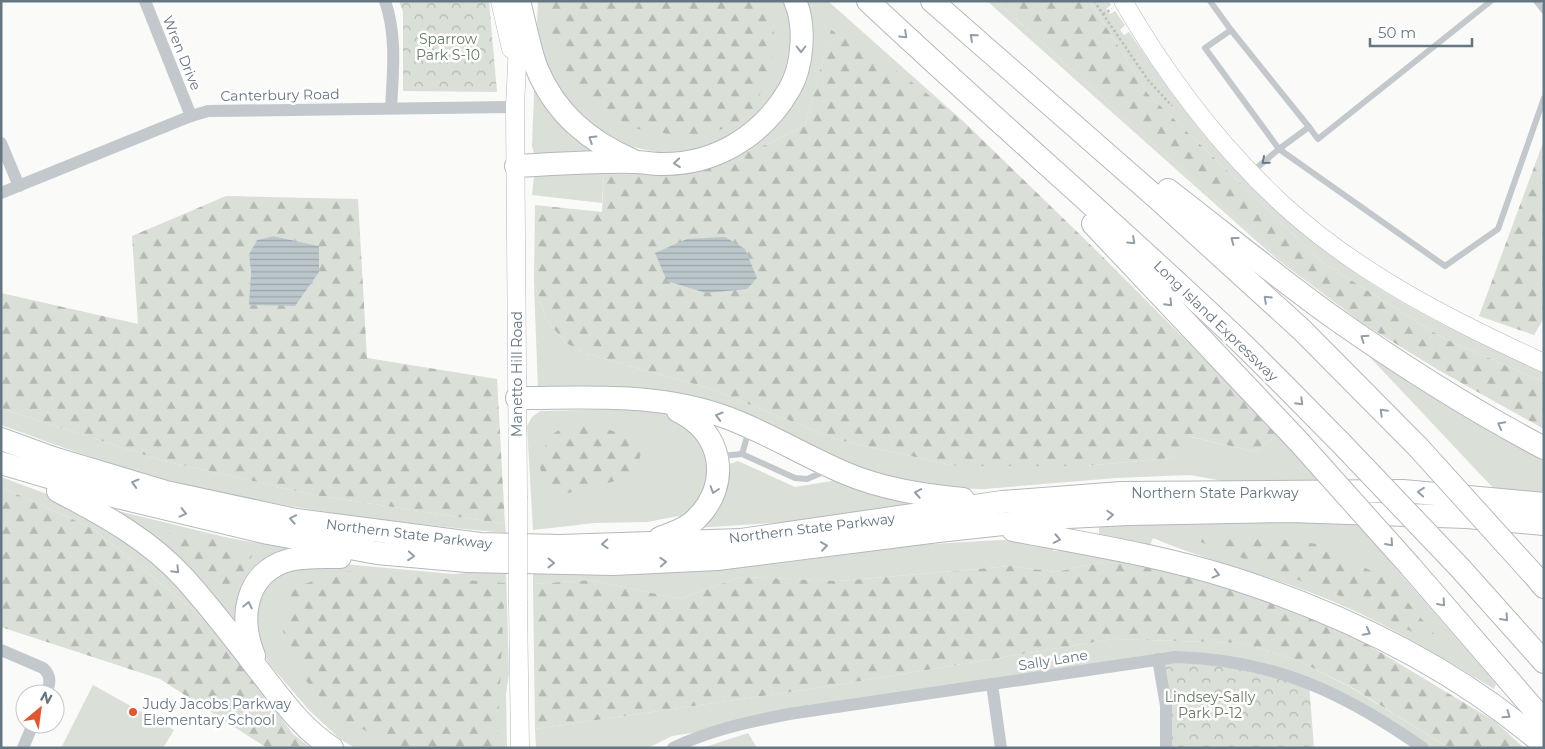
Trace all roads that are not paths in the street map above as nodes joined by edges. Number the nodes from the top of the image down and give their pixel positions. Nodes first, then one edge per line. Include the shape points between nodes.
1 (145, 1) edge
2 (385, 1) edge
3 (500, 1) edge
4 (519, 1) edge
5 (795, 1) edge
6 (868, 1) edge
7 (932, 1) edge
8 (1210, 1) edge
9 (1491, 1) edge
10 (1536, 1) edge
11 (1127, 3) edge
12 (1544, 11) edge
13 (1231, 30) junction
14 (1009, 69) junction
15 (517, 73) junction
16 (1544, 98) edge
17 (978, 104) junction
18 (515, 107) junction
19 (391, 108) junction
20 (191, 116) junction
21 (1309, 127) junction
22 (1, 143) edge
23 (1279, 149) junction
24 (635, 162) junction
25 (516, 166) junction
26 (1251, 173) junction
27 (19, 186) junction
28 (1, 193) edge
29 (1544, 363) edge
30 (517, 401) junction
31 (750, 428) junction
32 (1, 438) edge
33 (1544, 448) edge
34 (742, 454) junction
35 (717, 456) junction
36 (10, 466) edge
37 (834, 468) junction
38 (1002, 502) junction
39 (1544, 504) edge
40 (1544, 524) edge
41 (992, 526) junction
42 (651, 542) junction
43 (376, 553) junction
44 (1538, 581) edge
45 (1, 650) edge
46 (1158, 659) junction
47 (1544, 662) edge
48 (258, 669) junction
49 (49, 684) edge
50 (992, 684) junction
51 (1544, 721) edge
52 (29, 734) edge
53 (1544, 746) edge
54 (23, 748) edge
55 (332, 748) edge
56 (520, 748) edge
57 (673, 748) edge
58 (1001, 748) edge
59 (1166, 748) edge
60 (1424, 748) edge

1 - 20 street, Wren Drive
2 - 19 street via 391,23 393,55
3 - 15 main road
4 - 15 main road, Manetto Hill Road
24 -> 4 highway via 584,134 564,115 537,68
5 -> 24 highway via 799,10 801,55 794,82 779,107 761,126 741,142 696,161
6 -> 17 highway, Long Island Expressway
14 -> 7 highway
8 - 13 lane
9 - 21 lane via 1318,139
10 - 12 lane
11 - 26 main road via 1147,43 1184,96
13 - 21 lane
13 - 23 lane via 1205,48
33 -> 14 highway via 1408,369 1335,319
44 -> 14 highway, bridge via 1418,447 1287,317
15 - 18 main road, Manetto Hill Road
16 - 23 lane via 1498,229 1445,266
17 -> 47 highway, Long Island Expressway, bridge via 1233,335 1461,569
17 -> 51 highway, bridge via 1209,344 1410,566
18 - 19 street, Canterbury Road
18 - 25 main road, Manetto Hill Road
19 - 20 street, Canterbury Road via 224,110
20 - 27 street, Canterbury Road
21 - 23 lane
22 - 27 street
23 -> 26 lane
24 - 25 highway
25 - 30 main road, Manetto Hill Road
26 - 29 main road via 1279,202 1380,277 1467,327
27 - 28 street, Canterbury Road
31 -> 30 highway via 675,402 639,398
30 - 35 highway via 672,408 702,427 710,437
30 - 56 main road, Manetto Hill Road, bridge
31 - 34 lane
31 - 37 highway
42 -> 32 highway, Northern State Parkway via 560,546 480,544 324,524 166,492 53,458
34 - 35 lane
34 - 37 lane via 795,478 807,479
35 -> 42 highway via 719,472 714,494 706,508 684,527
36 -> 43 highway, Northern State Parkway via 113,496 268,534
36 -> 48 highway via 121,525 164,557
38 -> 37 highway via 941,497 891,488
39 -> 38 highway, Northern State Parkway via 1403,491 1121,494
38 - 42 highway, Northern State Parkway via 741,540
41 -> 40 highway, Northern State Parkway via 1119,514 1290,511 1467,517
43 -> 41 highway, Northern State Parkway via 468,561 614,564 717,559
41 -> 53 highway via 1169,562 1291,598 1412,656 1512,718
48 -> 43 highway via 245,626 249,598 263,575 287,561 300,558 354,557
45 - 49 street via 44,668 49,673
46 - 50 street, Sally Lane
46 - 59 street via 1166,706
46 - 60 street, Sally Lane via 1207,658 1248,664 1293,676 1353,702
48 - 55 highway via 295,716
50 - 57 street, Sally Lane via 732,725
50 - 58 street
52 - 54 street

